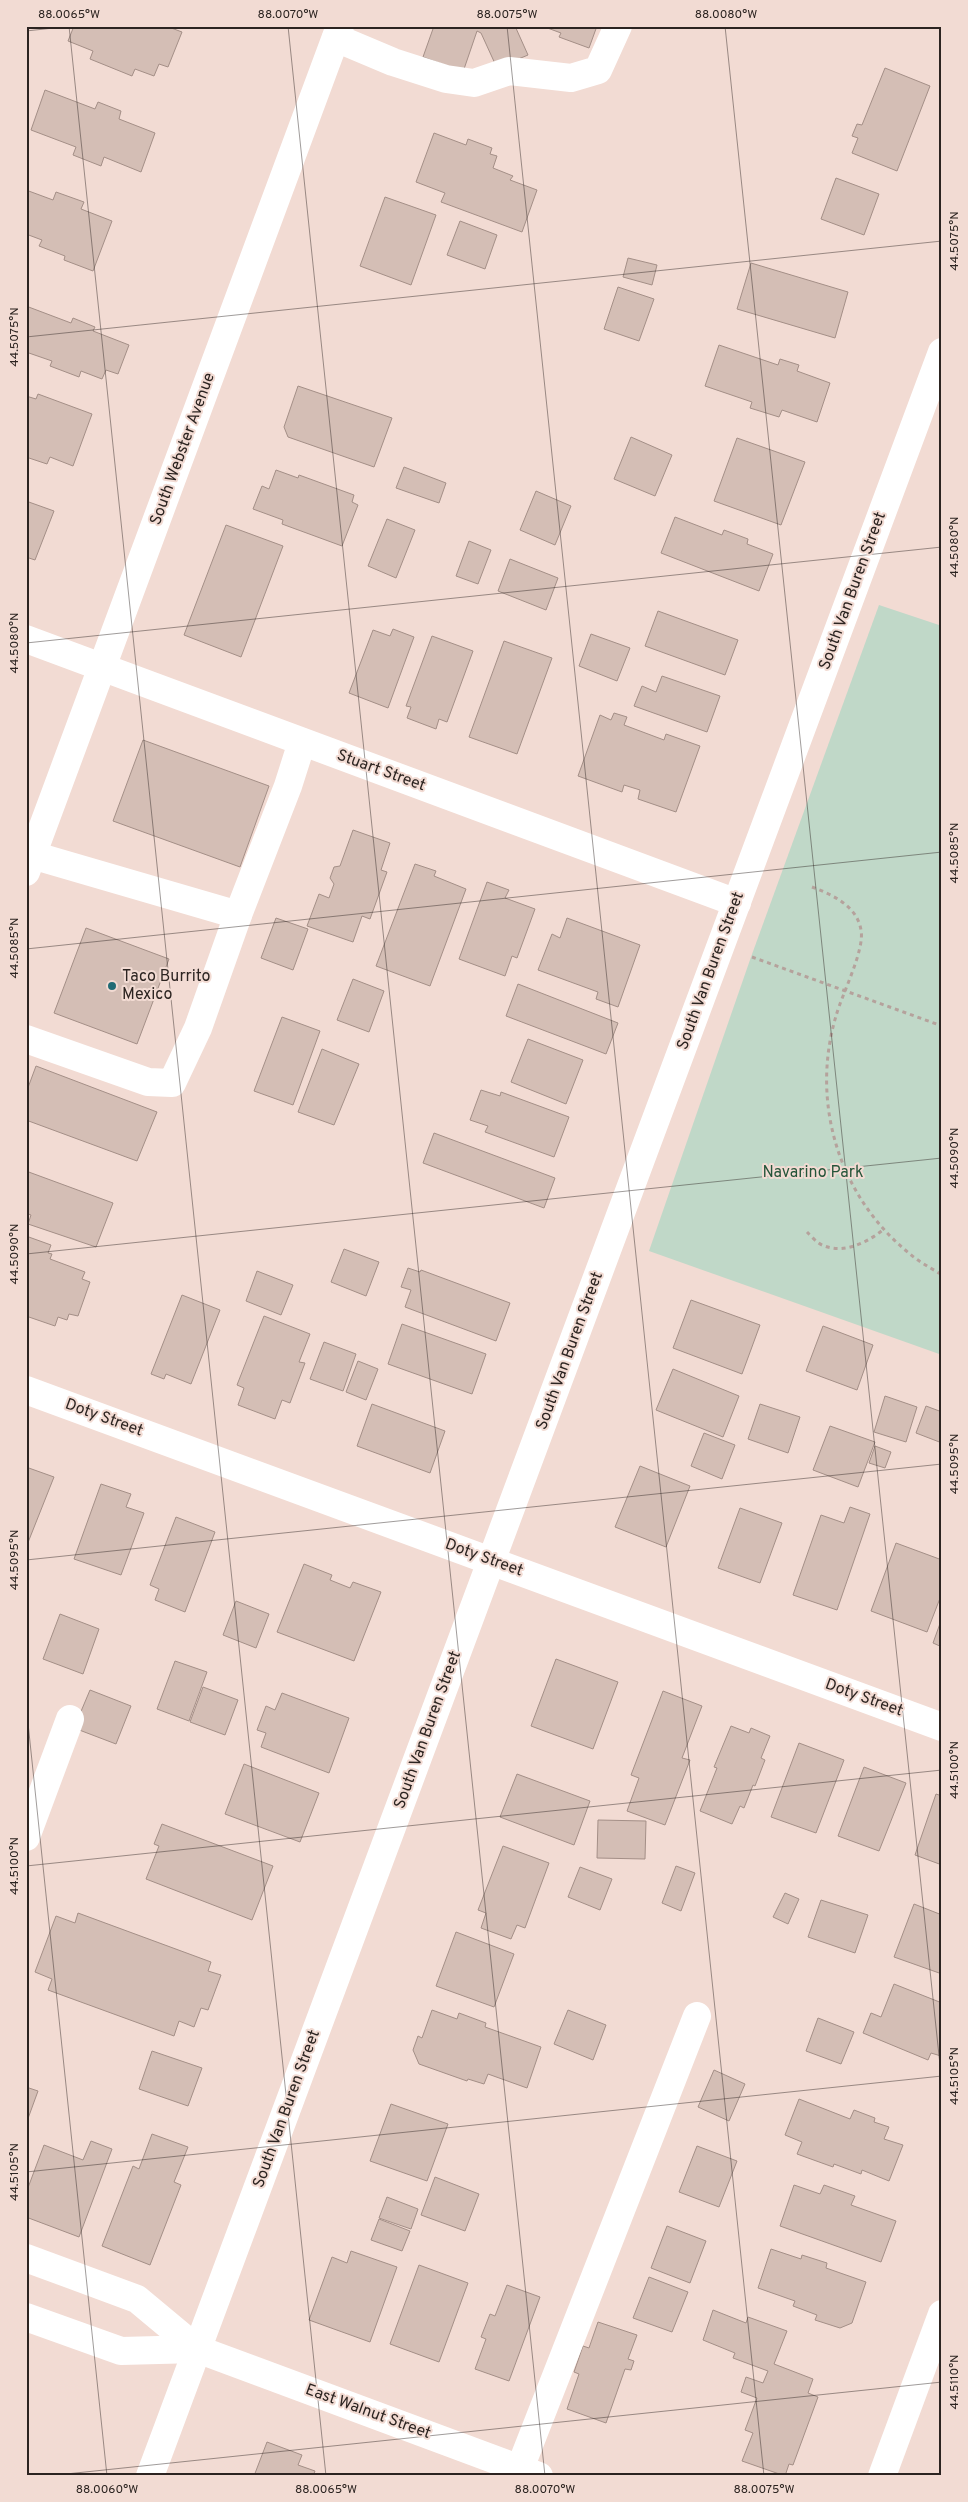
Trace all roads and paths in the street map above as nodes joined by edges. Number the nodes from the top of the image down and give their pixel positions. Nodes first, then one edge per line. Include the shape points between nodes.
1 (618, 26) edge
2 (338, 32) edge
3 (942, 352) edge
4 (26, 640) edge
5 (101, 667) junction
6 (302, 742) junction
7 (29, 864) edge
8 (812, 887) dead end
9 (737, 903) junction
10 (238, 915) junction
11 (751, 957) dead end
12 (844, 990) junction
13 (942, 1026) edge
14 (26, 1039) edge
15 (884, 1229) junction
16 (807, 1232) dead end
17 (942, 1275) edge
18 (26, 1390) edge
19 (491, 1560) junction
20 (70, 1718) dead end
21 (942, 1727) edge
22 (26, 1837) edge
23 (697, 2016) dead end
24 (26, 2258) edge
25 (942, 2314) edge
26 (26, 2316) edge
27 (197, 2349) junction
28 (525, 2473) edge
29 (150, 2476) edge
30 (882, 2476) edge

1 - 2 street via 598,70 571,78 509,71 474,83 446,79 393,62
2 - 5 street, South Webster Avenue
3 - 9 street, South Van Buren Street
4 - 5 street, Stuart Street
5 - 6 street, Stuart Street
5 - 7 street, South Webster Avenue
6 - 9 street, Stuart Street
6 - 10 street
7 - 10 street
8 - 12 path via 842,901 856,916 861,929 862,942
9 - 19 street, South Van Buren Street
10 - 14 street via 198,1028 172,1083 148,1082
11 - 12 path
12 - 13 path
12 - 15 path via 830,1035 826,1063 829,1122 848,1177
15 - 16 path via 869,1241 846,1248 822,1245
15 - 17 path via 910,1255
18 - 19 street, Doty Street
19 - 21 street, Doty Street
19 - 27 street, South Van Buren Street
20 - 22 street
23 - 28 street
24 - 27 street, East Walnut Street via 137,2299
25 - 30 street
26 - 27 street, East Walnut Street via 121,2350
27 - 28 street, East Walnut Street
27 - 29 street, South Van Buren Street

